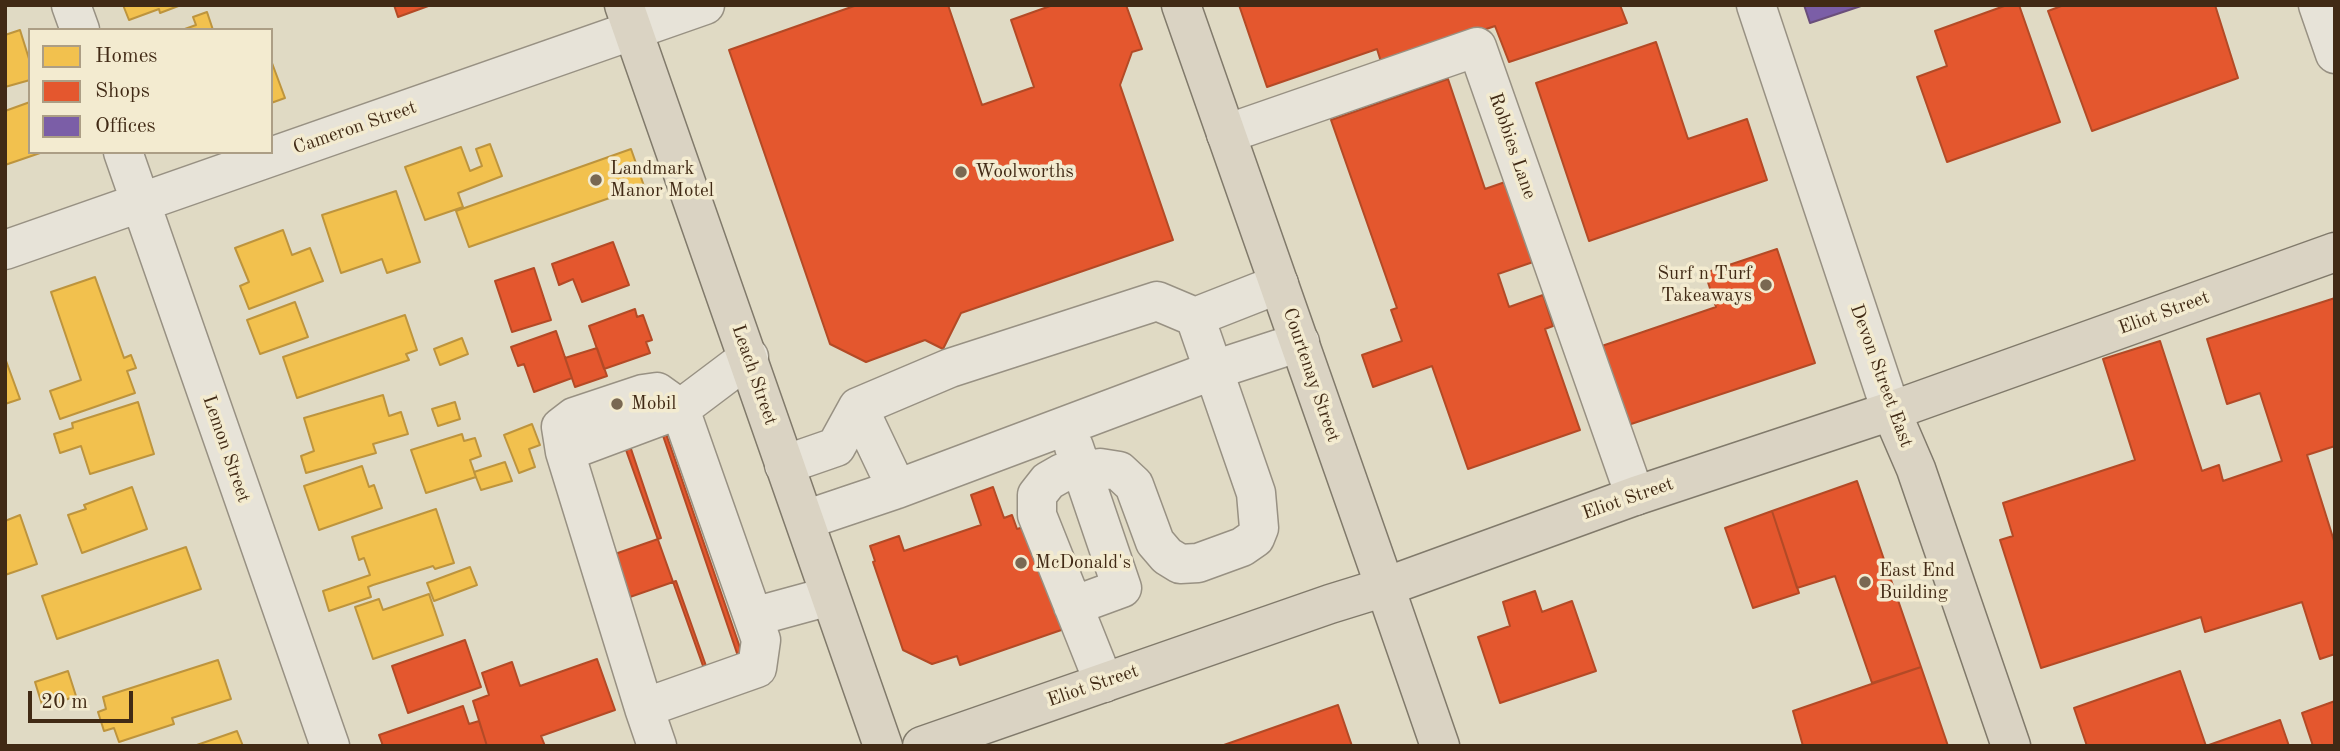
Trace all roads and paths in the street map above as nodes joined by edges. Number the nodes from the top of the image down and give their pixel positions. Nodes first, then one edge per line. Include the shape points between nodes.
1 (72, 5) edge
2 (705, 5) edge
3 (1181, 5) edge
4 (1756, 5) edge
5 (2318, 5) edge
6 (629, 18) edge
7 (79, 28) edge
8 (2335, 54) edge
9 (1226, 134) junction
10 (273, 153) edge
11 (124, 154) edge
12 (270, 154) edge
13 (140, 203) junction
14 (5, 250) edge
15 (2335, 252) edge
16 (1279, 284) junction
17 (1195, 317) junction
18 (1300, 342) junction
19 (749, 357) junction
20 (1214, 370) junction
21 (858, 407) junction
22 (680, 408) junction
23 (1891, 411) junction
24 (1066, 425) junction
25 (784, 465) junction
26 (1082, 470) junction
27 (897, 489) junction
28 (1635, 496) junction
29 (805, 520) junction
30 (1385, 587) junction
31 (830, 596) junction
32 (1073, 606) junction
33 (753, 617) junction
34 (1104, 683) junction
35 (644, 708) junction
36 (330, 746) edge
37 (657, 746) edge
38 (883, 746) edge
39 (922, 746) edge
40 (1440, 746) edge
41 (2011, 746) edge

1 - 7 street
2 - 6 street, Cameron Street
3 - 9 main road, Courtenay Street
4 - 23 street, Devon Street East
5 - 8 street
6 - 10 street, Cameron Street
6 - 19 main road, Leach Street
9 - 16 main road, Courtenay Street
9 - 28 street, Robbies Lane via 1476,47
11 - 13 street, Lemon Street
12 - 13 street, Cameron Street
13 - 14 street, Cameron Street
13 - 36 street, Lemon Street
15 - 23 main road, Eliot Street
16 - 17 street
16 - 18 main road, Courtenay Street
17 - 20 street
17 - 21 street via 1157,301 950,368
18 - 20 street
18 - 30 main road, Courtenay Street
19 - 22 street
19 - 25 main road, Leach Street
20 - 24 street
20 - 26 street via 1256,493 1259,520 1255,538 1214,558 1180,564 1155,542 1134,485 1119,471
21 - 25 street via 835,447
21 - 27 street
22 - 33 street
22 - 35 street via 565,452
23 - 28 main road, Eliot Street
23 - 41 main road, Devon Street East via 1916,469
24 - 26 street
24 - 27 street
25 - 29 main road, Leach Street
26 - 32 street via 1062,472 1037,495 1037,515
26 - 32 street via 1122,588
27 - 29 street
28 - 30 main road, Eliot Street
29 - 31 main road, Leach Street
30 - 34 main road, Eliot Street
30 - 40 main road, Courtenay Street
31 - 33 street
31 - 38 main road, Leach Street
32 - 34 street
33 - 35 street via 761,640 757,668
34 - 39 main road, Eliot Street
35 - 37 street

